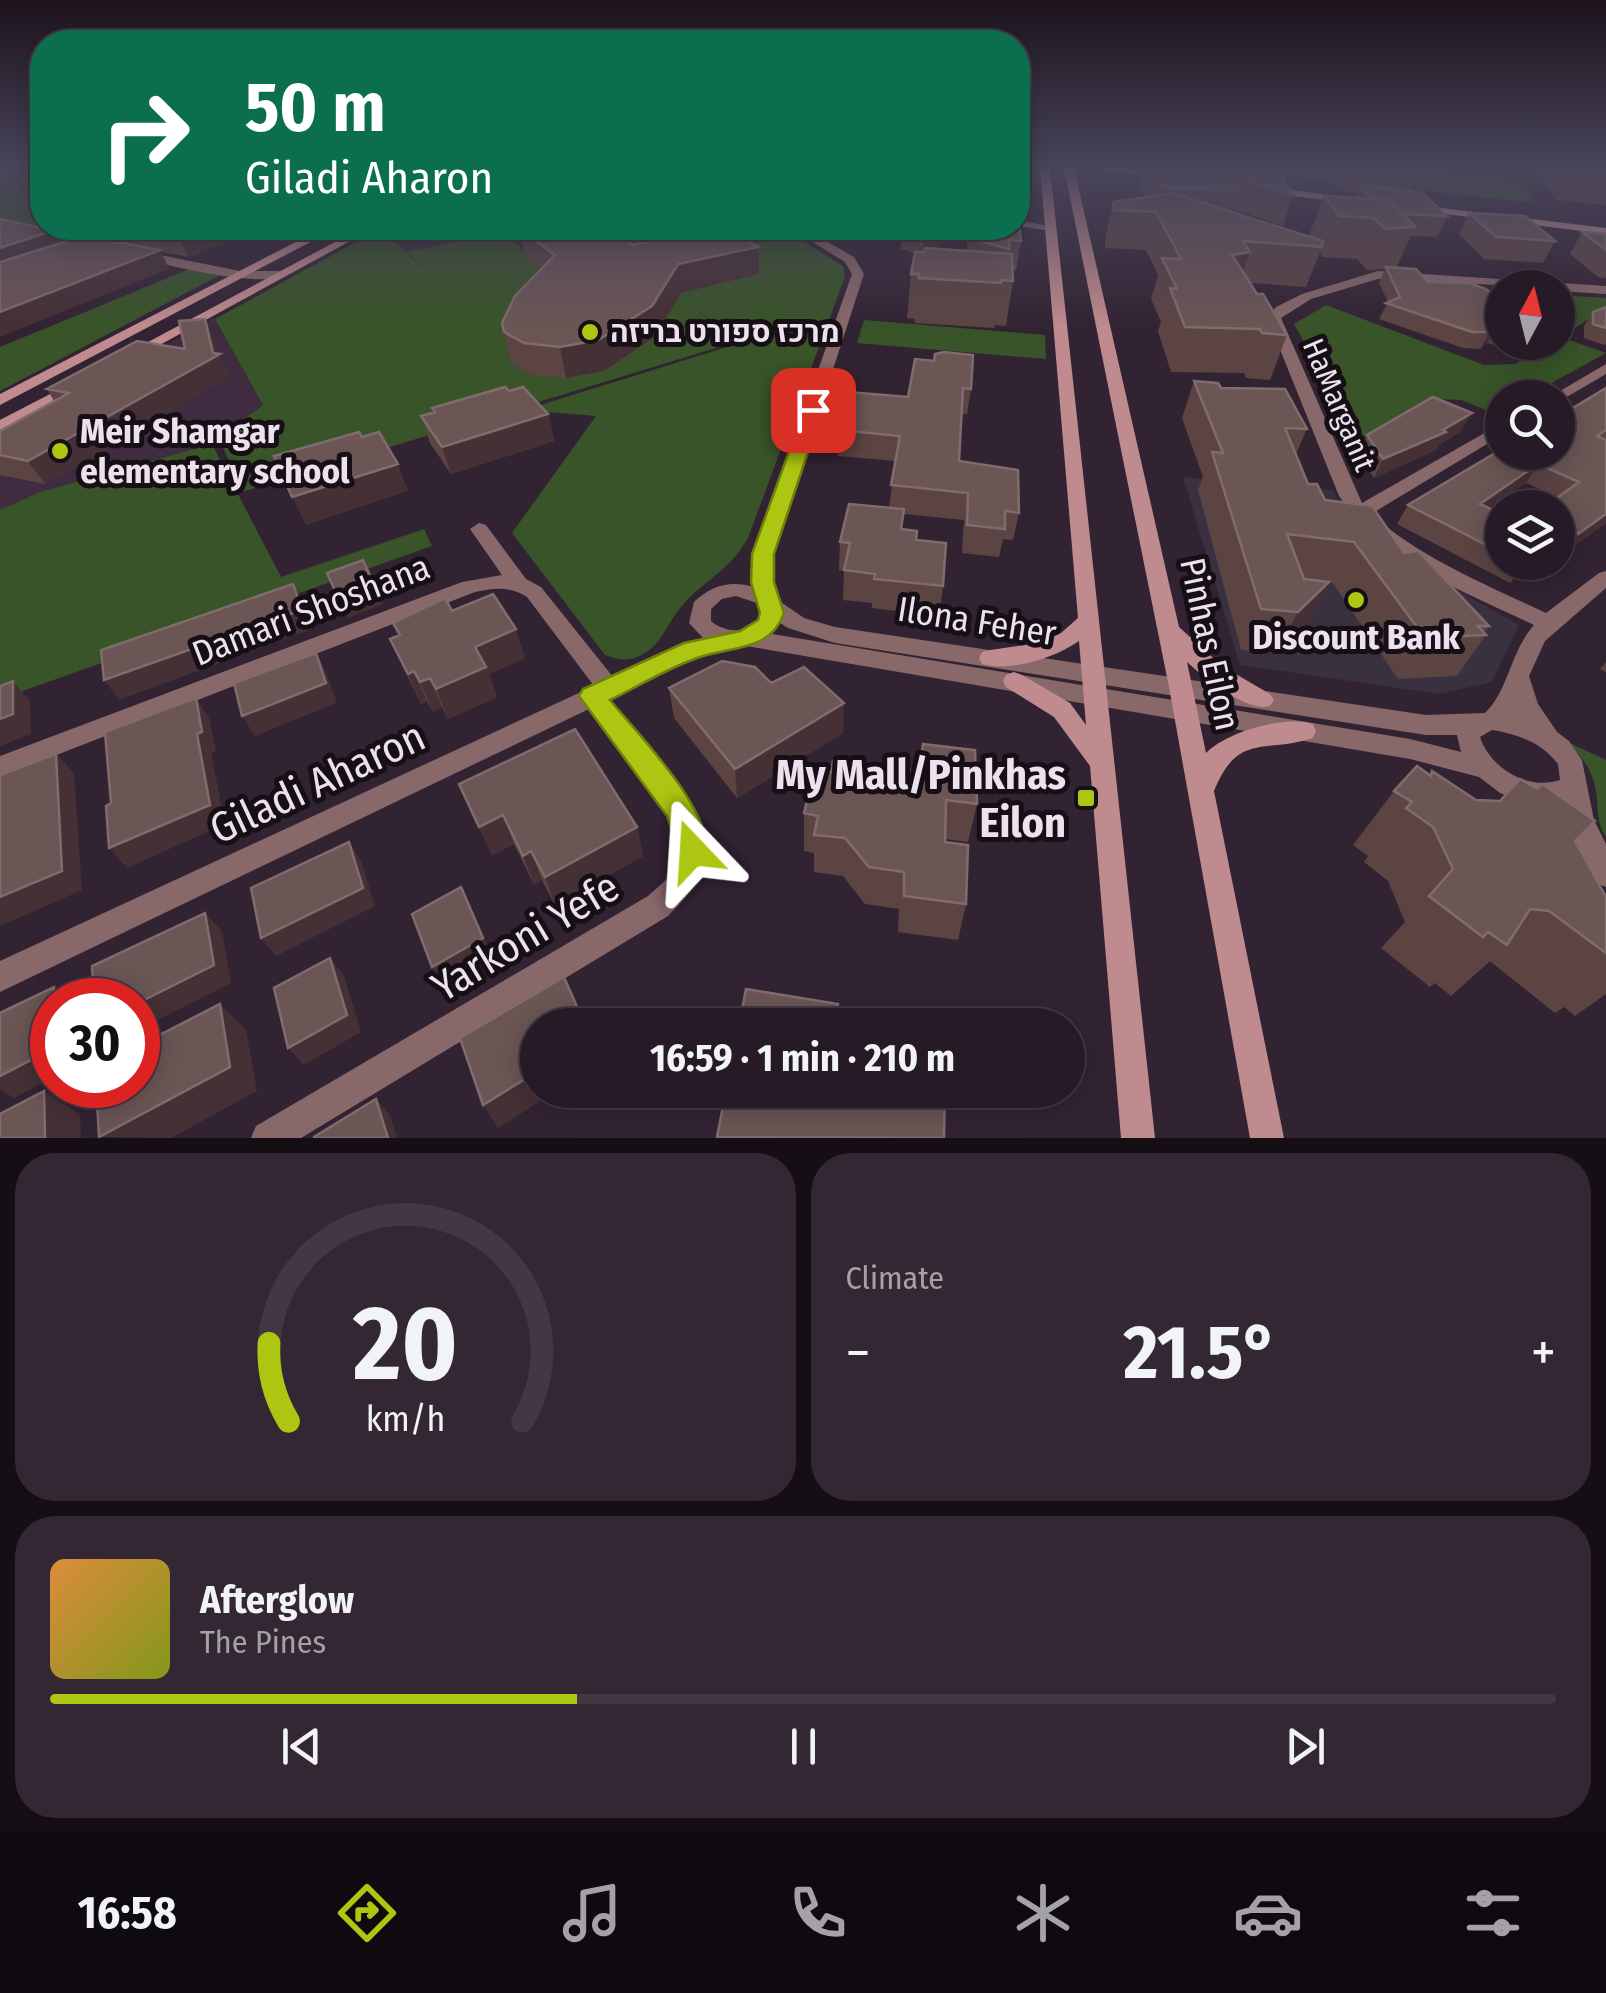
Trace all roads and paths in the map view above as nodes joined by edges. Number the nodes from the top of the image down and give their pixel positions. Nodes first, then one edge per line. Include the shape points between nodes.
1 (1050, 221) edge
2 (1080, 221) edge
3 (1523, 221) edge
4 (1030, 224) edge
5 (1051, 228) junction
6 (1606, 231) edge
7 (109, 240) edge
8 (309, 240) edge
9 (345, 240) edge
10 (822, 240) edge
11 (819, 241) joint
12 (92, 246) junction
13 (74, 247) edge
14 (240, 275) junction
15 (278, 275) junction
16 (1606, 290) edge
17 (116, 363) edge
18 (1606, 368) edge
19 (83, 382) edge
20 (1575, 386) edge
21 (0, 400) edge
22 (0, 427) edge
23 (1485, 438) edge
24 (1359, 513) junction
25 (479, 529) dead end
26 (763, 554) junction
27 (1606, 578) edge
28 (518, 583) junction
29 (720, 592) junction
30 (769, 603) junction
31 (698, 619) junction
32 (1089, 619) junction
33 (1550, 624) junction
34 (1168, 625) junction
35 (741, 639) junction
36 (990, 658) junction
37 (669, 660) junction
38 (1519, 677) junction
39 (1014, 681) junction
40 (1095, 685) junction
41 (601, 693) junction
42 (1184, 699) junction
43 (1262, 700) junction
44 (1484, 723) junction
45 (1304, 731) junction
46 (1553, 744) junction
47 (0, 767) edge
48 (1104, 770) junction
49 (1490, 772) junction
50 (1574, 782) junction
51 (1202, 794) junction
52 (1606, 872) edge
53 (0, 977) edge
54 (268, 1138) edge
55 (1138, 1138) edge
56 (1267, 1138) edge

1 - 5 street
2 - 34 street, Pinhas Eilon
3 - 6 street
4 - 5 street
5 - 32 street
7 - 12 street
8 - 14 street
9 - 15 street
10 - 11 street
11 - 26 street via 850,260 858,277
12 - 13 street
12 - 14 street
14 - 15 street
14 - 21 street
15 - 17 street
16 - 24 street, HaMarganit via 1384,275 1354,280 1277,312 1276,325
18 - 20 street
19 - 22 street
23 - 24 street
24 - 33 street, HaMarganit via 1401,548
25 - 28 street
26 - 29 street
26 - 30 street
27 - 33 street
28 - 41 street via 534,592
28 - 47 street, Damari Shoshana via 469,586
29 - 30 street via 747,590
29 - 31 street via 703,603
30 - 35 street via 768,625
30 - 36 street, Ilona Feher via 790,620 826,633
31 - 35 street via 712,635
31 - 37 street, Giladi Aharon
32 - 36 street via 1060,645
32 - 40 street
33 - 38 street via 1529,646
34 - 42 street, Pinhas Eilon
34 - 43 street via 1198,662
35 - 37 street, Giladi Aharon
35 - 39 street, Ilona Feher
36 - 40 street, Ilona Feher
37 - 41 street, Giladi Aharon
38 - 44 street via 1508,704
38 - 46 street via 1527,707
39 - 40 street, Ilona Feher
39 - 48 street via 1062,710
40 - 42 street
40 - 48 street
41 - 53 street, Giladi Aharon
41 - 54 street, Yarkoni Yefe via 684,818 693,851 684,881 658,906
42 - 43 street
42 - 45 street
42 - 51 street, Pinhas Eilon
43 - 44 street via 1426,725
44 - 46 street via 1523,727
44 - 49 street via 1468,736
45 - 49 street via 1410,749
45 - 51 street via 1226,748 1213,758
46 - 50 street via 1572,766
48 - 55 street
49 - 50 street via 1543,794 1564,792
49 - 52 street
50 - 52 street via 1581,822
51 - 56 street, Pinhas Eilon

